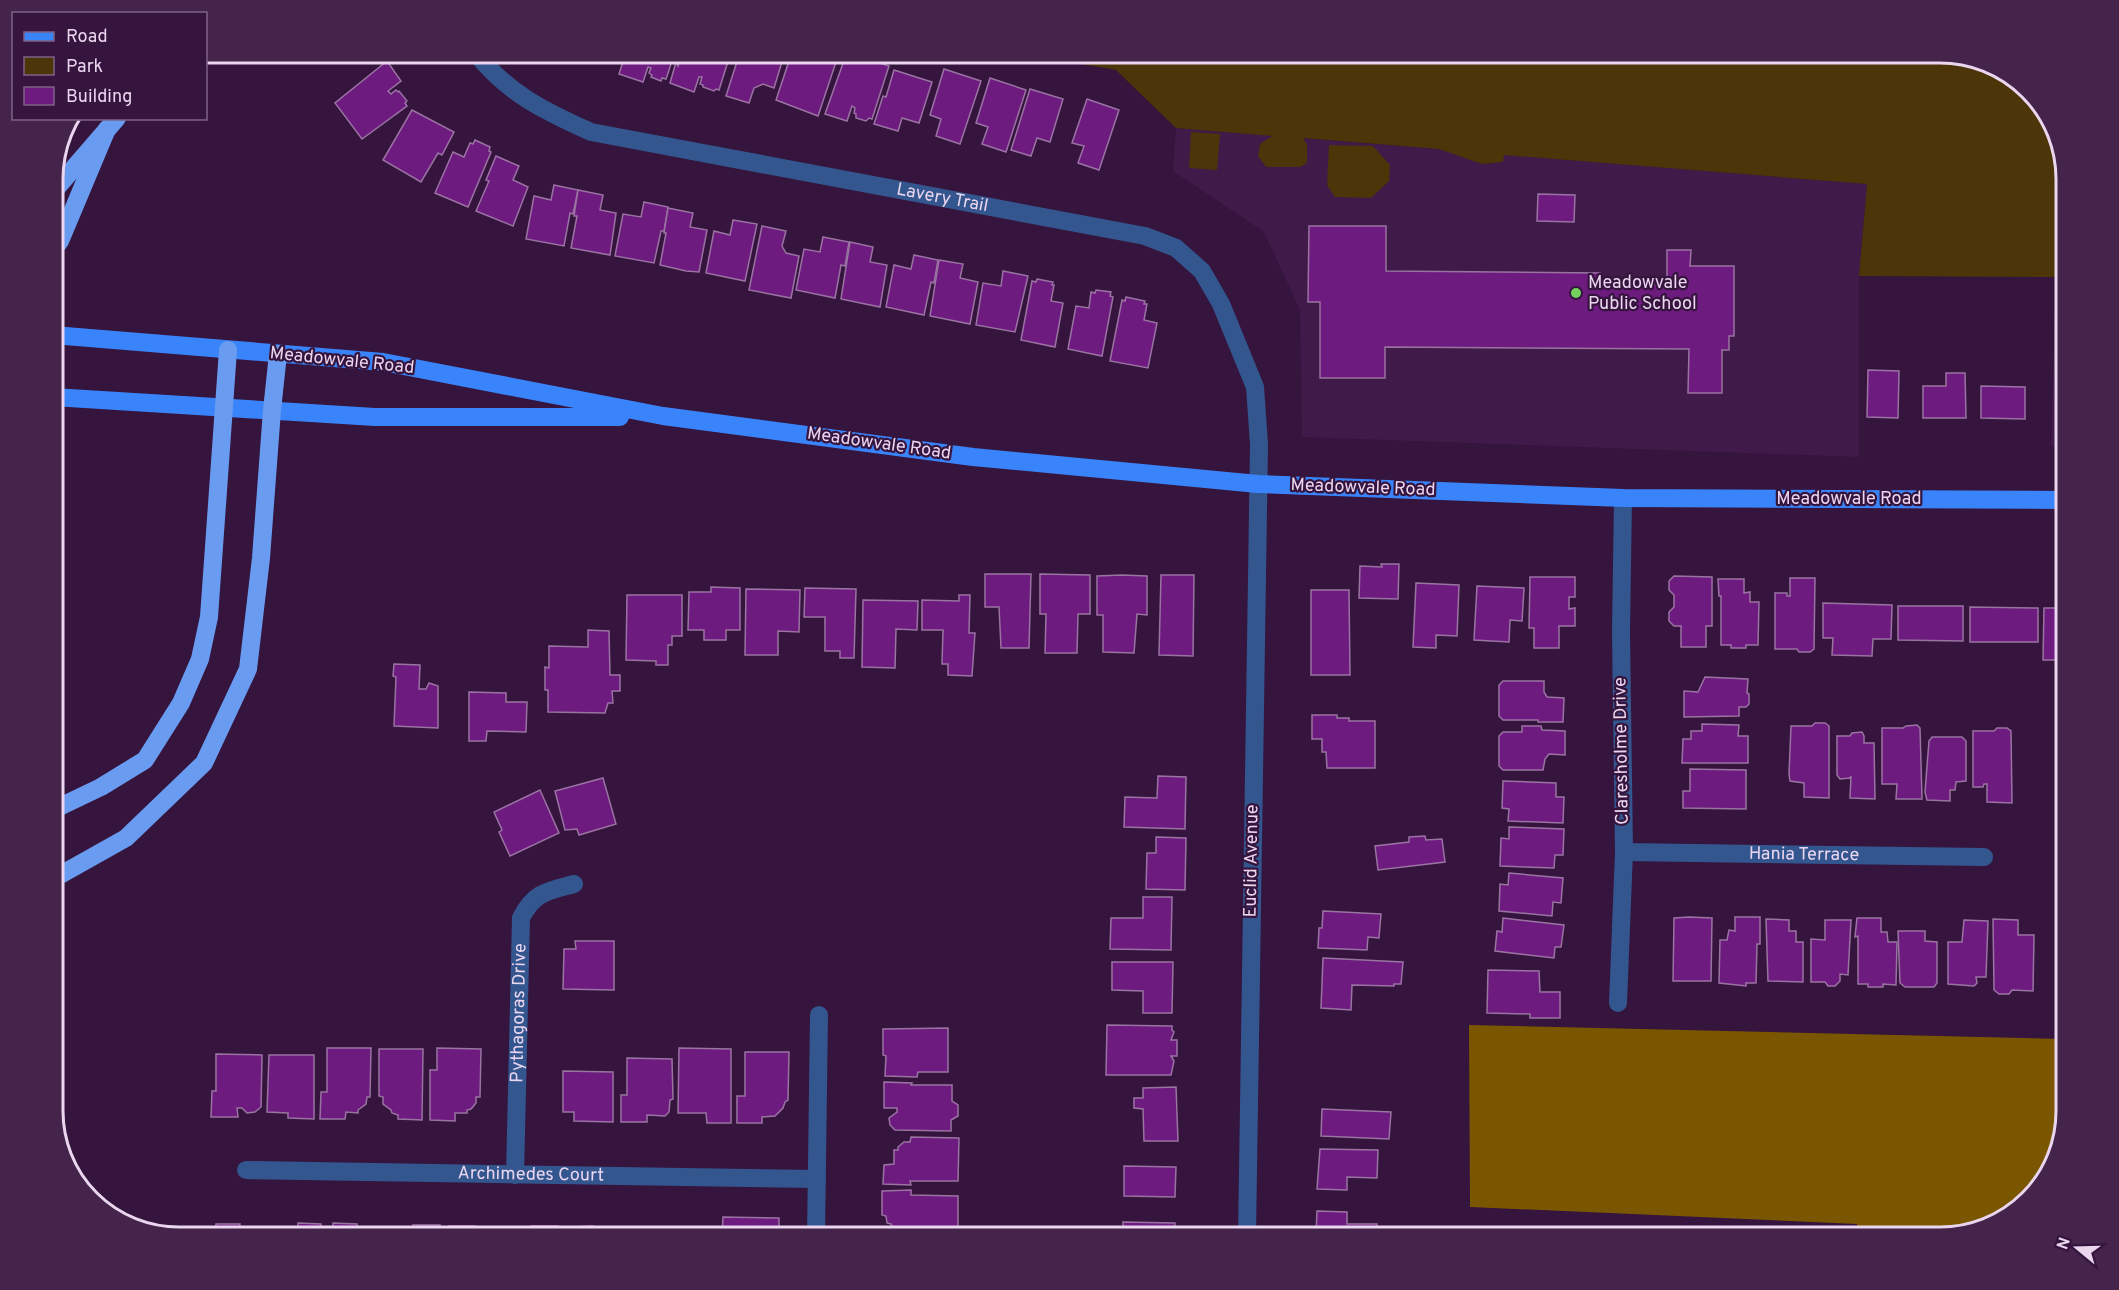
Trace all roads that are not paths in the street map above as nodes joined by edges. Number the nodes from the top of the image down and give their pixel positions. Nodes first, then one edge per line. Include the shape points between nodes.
1 (485, 63) edge
2 (112, 124) edge
3 (63, 180) edge
4 (63, 234) edge
5 (63, 335) edge
6 (228, 350) junction
7 (279, 354) junction
8 (63, 398) edge
9 (224, 407) junction
10 (272, 410) junction
11 (663, 417) junction
12 (1258, 484) junction
13 (1623, 498) junction
14 (2056, 500) edge
15 (63, 805) edge
16 (1624, 852) junction
17 (1984, 858) dead end
18 (63, 873) edge
19 (574, 884) dead end
20 (1618, 1004) dead end
21 (819, 1015) dead end
22 (246, 1170) dead end
23 (515, 1175) junction
24 (817, 1179) junction
25 (816, 1227) edge
26 (1247, 1227) edge

1 - 12 street, Lavery Trail via 511,90 591,132 1145,236 1176,248 1202,271 1221,304 1255,387
2 - 3 highway
2 - 4 highway
5 - 6 main road, Meadowvale Road
6 - 7 main road, Meadowvale Road
6 - 9 highway
7 - 10 highway
7 - 11 main road, Meadowvale Road via 383,362
8 - 9 main road, Meadowvale Road
9 - 10 main road, Meadowvale Road
9 - 15 highway via 208,617 200,659 181,703 145,760
10 - 11 main road, Meadowvale Road via 375,417
10 - 18 highway via 248,669 204,764 126,838
11 - 12 main road, Meadowvale Road via 973,457
12 - 13 main road, Meadowvale Road
12 - 26 street, Euclid Avenue
13 - 14 main road, Meadowvale Road
13 - 16 street, Claresholme Drive
16 - 17 street, Hania Terrace
16 - 20 street, Claresholme Drive
19 - 23 street, Pythagoras Drive via 534,898 521,918
21 - 24 street
22 - 23 street, Archimedes Court
23 - 24 street, Archimedes Court
24 - 25 street

